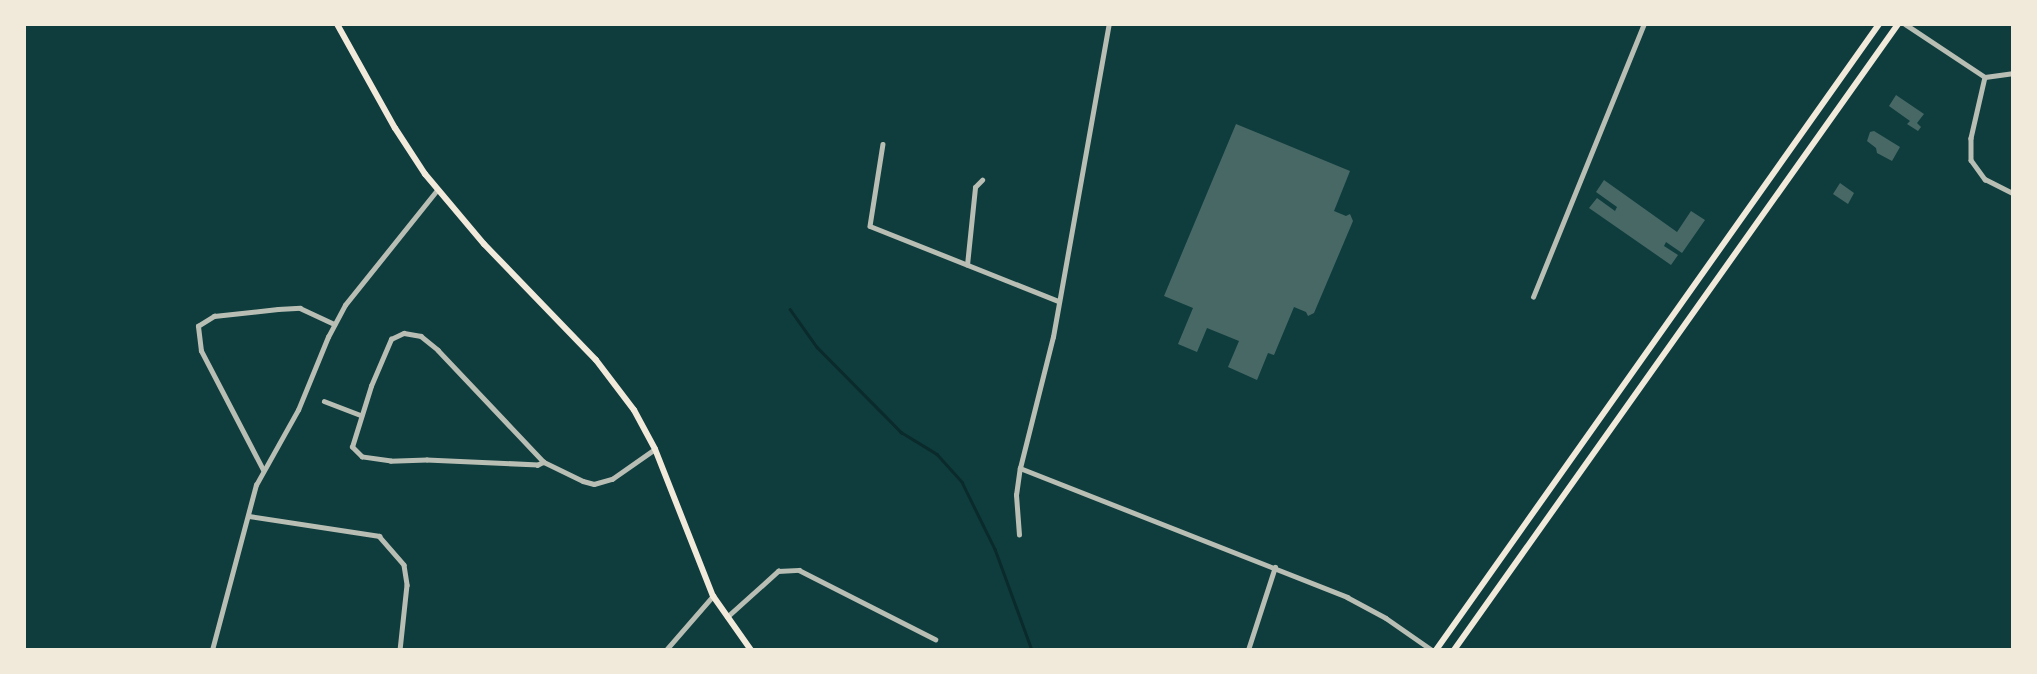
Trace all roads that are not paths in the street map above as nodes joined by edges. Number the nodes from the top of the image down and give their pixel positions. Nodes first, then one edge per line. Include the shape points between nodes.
1 (337, 24) edge
2 (1109, 24) edge
3 (1644, 24) edge
4 (1879, 24) edge
5 (1898, 24) edge
6 (1905, 24) edge
7 (2012, 73) edge
8 (1986, 77) junction
9 (883, 144) dead end
10 (982, 180) dead end
11 (437, 190) junction
12 (2012, 193) edge
13 (967, 265) junction
14 (1533, 297) dead end
15 (1058, 302) junction
16 (335, 324) junction
17 (324, 401) dead end
18 (361, 415) junction
19 (655, 449) junction
20 (544, 462) junction
21 (1020, 468) junction
22 (263, 471) junction
23 (249, 516) junction
24 (1019, 535) dead end
25 (1275, 567) junction
26 (713, 596) junction
27 (727, 618) junction
28 (935, 639) dead end
29 (212, 649) edge
30 (297, 649) edge
31 (334, 649) edge
32 (400, 649) edge
33 (666, 649) edge
34 (751, 649) edge
35 (1248, 649) edge
36 (1434, 649) edge
37 (1454, 649) edge

1 - 11 main road via 395,128
2 - 15 street
3 - 14 street
4 - 36 main road
5 - 37 main road
6 - 8 street
7 - 8 street
8 - 12 street via 1971,138 1971,160 1985,179
9 - 13 street via 870,226
10 - 13 street via 975,187
11 - 16 street via 345,305
11 - 19 main road via 596,360 634,410
13 - 15 street
15 - 21 street via 1044,379
16 - 22 street via 298,410
16 - 22 street via 300,308 289,308 214,316 198,326 201,351
17 - 18 street
18 - 20 street via 352,447 373,460
18 - 20 street via 391,339 404,333 421,336
19 - 20 street via 612,479 594,484
19 - 26 main road
21 - 24 street via 1016,495
21 - 25 street
22 - 23 street
23 - 29 street
23 - 32 street via 379,536 404,565 407,585
25 - 35 street
25 - 36 street via 1372,609
26 - 27 main road
26 - 33 street
27 - 28 street via 778,571 799,569
27 - 34 main road
30 - 31 street

